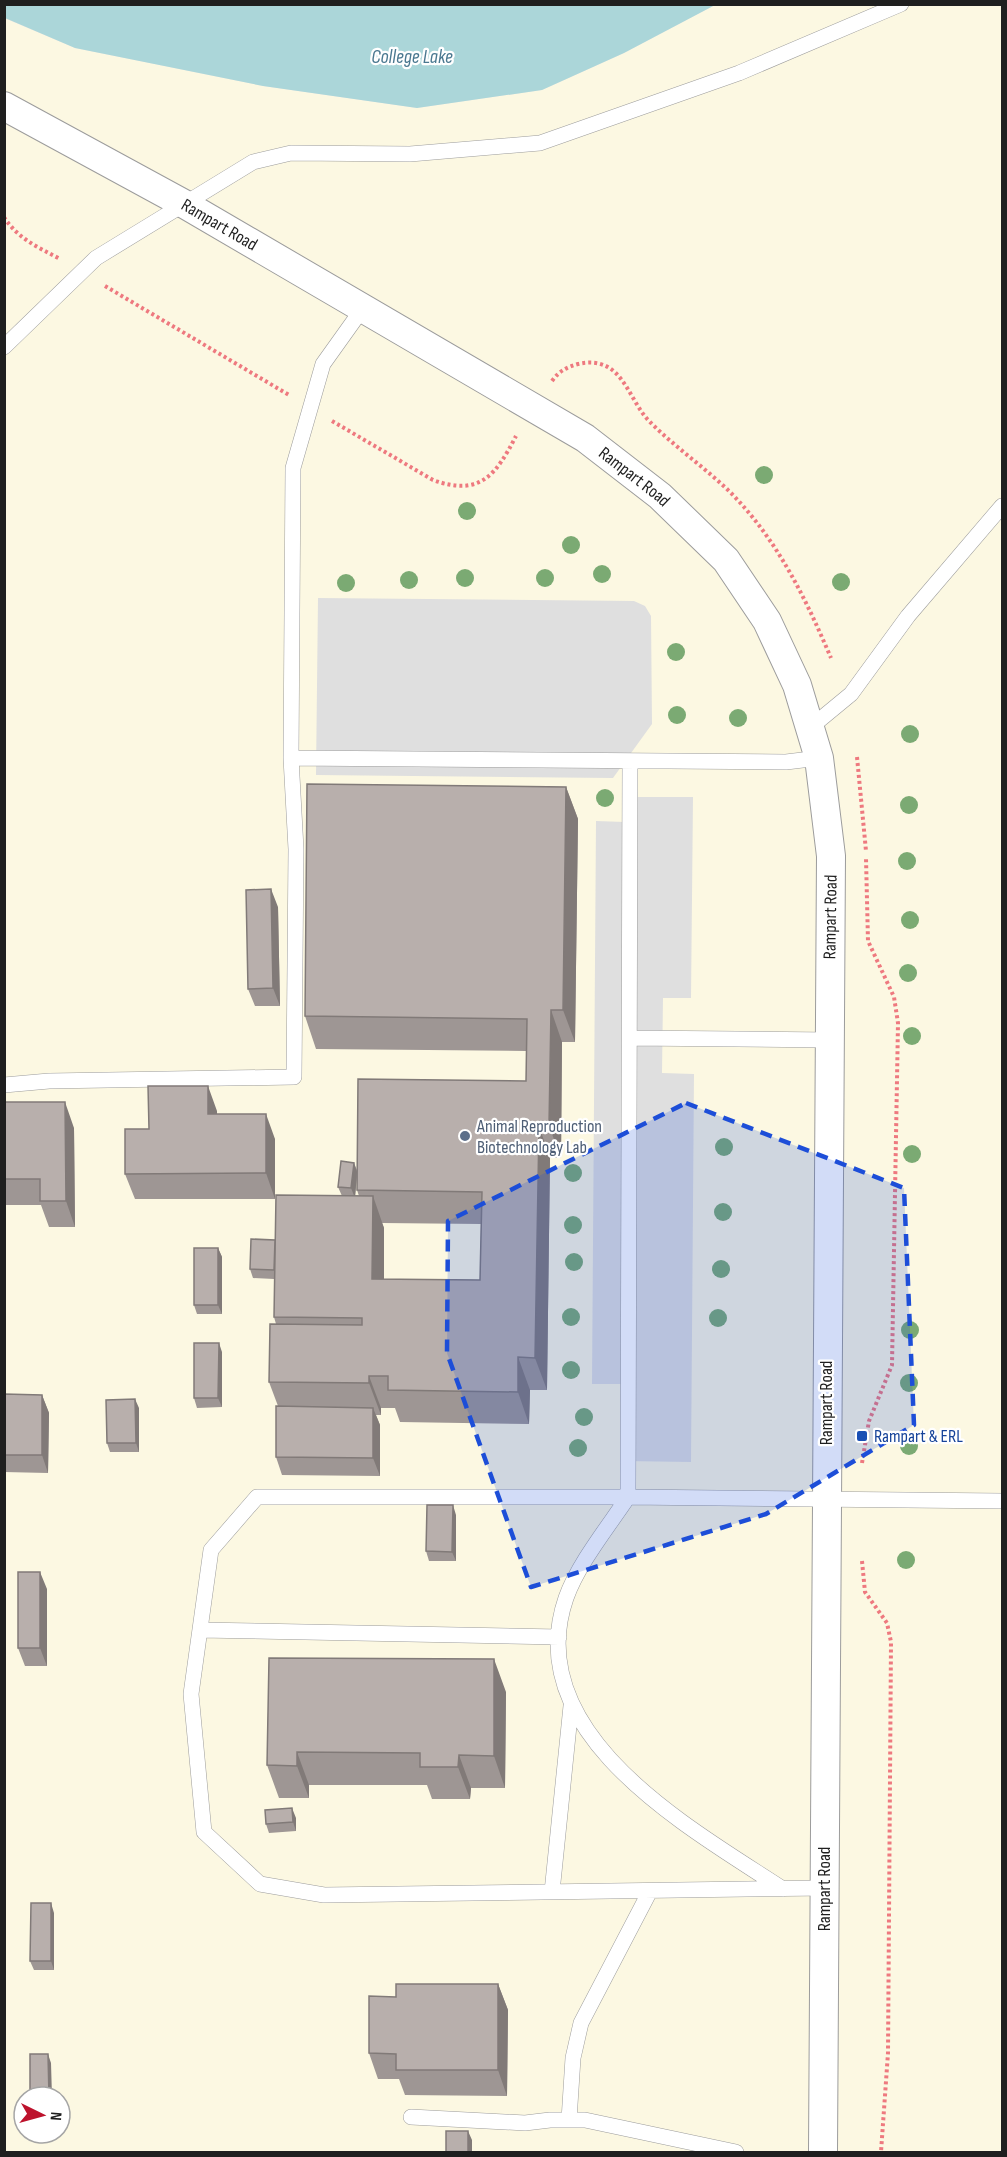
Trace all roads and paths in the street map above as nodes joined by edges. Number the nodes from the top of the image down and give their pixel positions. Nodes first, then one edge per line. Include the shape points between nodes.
1 (901, 4) edge
2 (4, 106) edge
3 (186, 205) junction
4 (4, 217) edge
5 (60, 259) dead end
6 (99, 283) dead end
7 (363, 308) junction
8 (4, 347) edge
9 (551, 383) dead end
10 (287, 394) dead end
11 (331, 420) dead end
12 (517, 435) dead end
13 (1002, 506) edge
14 (831, 658) dead end
15 (811, 727) junction
16 (857, 757) dead end
17 (291, 758) junction
18 (819, 758) junction
19 (630, 761) junction
20 (630, 1038) junction
21 (829, 1040) junction
22 (4, 1085) edge
23 (862, 1465) dead end
24 (628, 1497) junction
25 (826, 1501) junction
26 (1002, 1501) edge
27 (862, 1557) dead end
28 (200, 1630) junction
29 (559, 1637) junction
30 (571, 1706) junction
31 (824, 1888) junction
32 (783, 1889) junction
33 (650, 1891) junction
34 (552, 1892) junction
35 (411, 2117) dead end
36 (568, 2120) junction
37 (736, 2152) edge
38 (823, 2152) edge
39 (881, 2152) edge

1 - 3 lane via 739,73 540,143 410,154 291,153 253,162
2 - 3 street, Rampart Road
3 - 7 street, Rampart Road
3 - 8 lane via 96,258
4 - 5 path via 26,241
6 - 10 path
7 - 15 street, Rampart Road via 585,438 660,496 726,560 767,621 797,685
7 - 17 lane via 324,364 292,468
9 - 14 path via 568,367 585,363 618,373 649,421 729,491 762,529 800,591
11 - 12 path via 450,486 470,486 487,479 502,464
13 - 15 lane via 908,616 852,694
15 - 18 street, Rampart Road
16 - 23 path via 864,812 868,941 894,997 898,1023 892,1365 869,1421
17 - 19 lane
17 - 22 lane via 296,861 294,1077
18 - 19 lane via 786,762
18 - 21 street, Rampart Road via 831,856
19 - 20 lane
20 - 21 lane
20 - 24 lane
21 - 25 street, Rampart Road
24 - 25 lane
24 - 28 lane via 257,1497 211,1550
24 - 29 lane via 566,1597
25 - 26 lane
25 - 31 street, Rampart Road
27 - 39 path via 865,1592 887,1623 891,1642 888,2053
28 - 29 lane
28 - 34 lane via 191,1694 204,1832 260,1884 324,1895
29 - 30 lane via 559,1671
30 - 32 lane via 600,1749 647,1794 698,1834
30 - 34 lane
31 - 32 lane
31 - 38 street, Rampart Road
32 - 33 lane
33 - 34 lane
33 - 36 lane via 581,2023 573,2058
35 - 36 lane via 525,2123
36 - 37 lane via 660,2134

